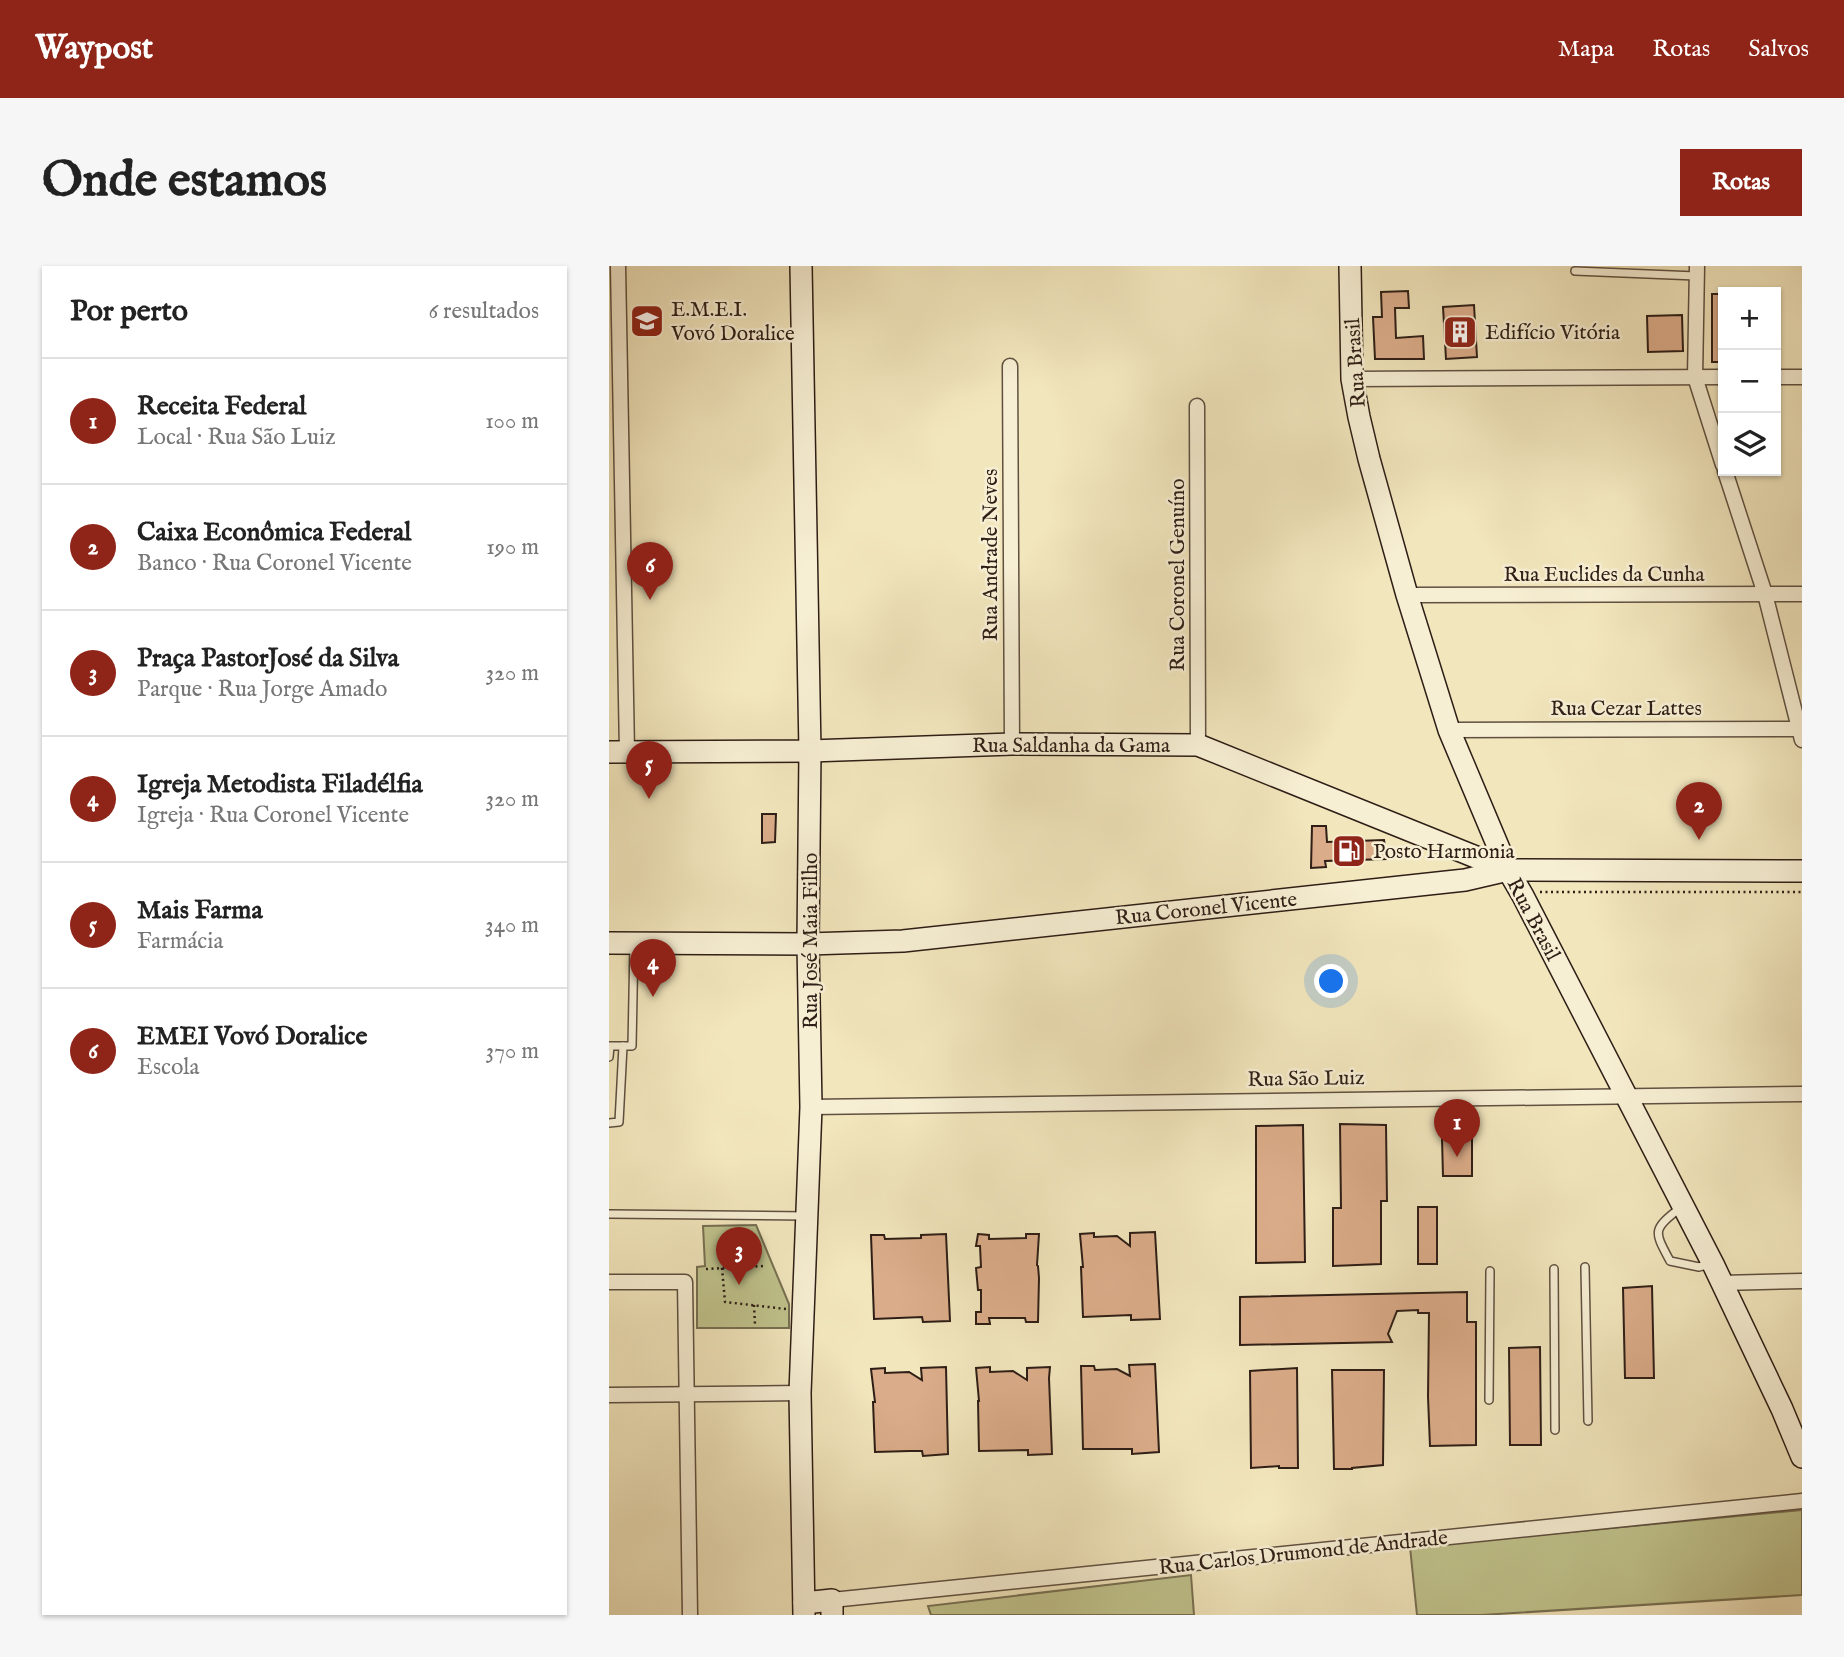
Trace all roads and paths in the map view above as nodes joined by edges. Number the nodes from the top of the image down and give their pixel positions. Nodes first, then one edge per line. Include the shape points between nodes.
1 (618, 266) edge
2 (800, 266) edge
3 (1350, 266) edge
4 (1575, 271) dead end
5 (1697, 271) edge
6 (1010, 366) dead end
7 (1695, 377) junction
8 (1718, 377) edge
9 (1781, 377) edge
10 (1802, 377) edge
11 (1352, 379) junction
12 (1197, 406) dead end
13 (1718, 449) edge
14 (1727, 476) edge
15 (1765, 594) junction
16 (1802, 594) edge
17 (1407, 595) junction
18 (1449, 730) junction
19 (1801, 733) edge
20 (1012, 744) junction
21 (1198, 745) junction
22 (810, 751) junction
23 (618, 752) edge
24 (1508, 870) junction
25 (1802, 871) edge
26 (1802, 892) edge
27 (1523, 896) junction
28 (609, 943) edge
29 (635, 943) junction
30 (809, 944) junction
31 (623, 1046) junction
32 (609, 1057) edge
33 (1802, 1094) edge
34 (1626, 1095) junction
35 (811, 1107) junction
36 (609, 1123) edge
37 (1683, 1205) junction
38 (609, 1214) edge
39 (807, 1216) junction
40 (733, 1231) dead end
41 (764, 1266) dead end
42 (735, 1267) junction
43 (722, 1268) junction
44 (1585, 1268) dead end
45 (706, 1269) dead end
46 (1554, 1269) dead end
47 (1490, 1271) dead end
48 (1718, 1273) junction
49 (609, 1282) edge
50 (1802, 1282) edge
51 (754, 1306) junction
52 (803, 1312) junction
53 (755, 1325) dead end
54 (800, 1393) junction
55 (687, 1394) junction
56 (609, 1395) edge
57 (1489, 1400) dead end
58 (1588, 1421) dead end
59 (1555, 1430) dead end
60 (1802, 1457) edge
61 (1802, 1501) edge
62 (832, 1607) edge
63 (804, 1609) edge
64 (690, 1615) edge

1 - 23 street
2 - 22 street, Rua José Maia Filho
3 - 11 street, Rua Brasil
4 - 5 lane
5 - 7 street
6 - 20 street, Rua Andrade Neves
7 - 8 street
7 - 11 street
7 - 13 street
9 - 10 street
11 - 17 street, Rua Brasil
12 - 21 street, Rua Coronel Genuíno
14 - 15 street
15 - 16 street, Rua Euclides da Cunha
15 - 17 street, Rua Euclides da Cunha
15 - 19 street
17 - 18 street, Rua Brasil
18 - 19 street, Rua Cezar Lattes
18 - 24 street, Rua Brasil
20 - 21 street, Rua Saldanha da Gama
20 - 22 street, Rua Saldanha da Gama
21 - 24 street, Rua Saldanha da Gama
22 - 23 street, Rua Saldanha da Gama
22 - 30 street, Rua José Maia Filho
24 - 25 street, Rua Coronel Vicente
24 - 27 street, Rua Brasil
24 - 30 street, Rua Coronel Vicente via 1465,880 903,941
26 - 27 path via 1538,892
27 - 34 street, Rua Brasil
28 - 29 street, Rua Coronel Vicente
29 - 30 street, Rua Coronel Vicente
29 - 31 lane via 632,1046
30 - 35 street, Rua José Maia Filho
31 - 32 lane via 610,1046
31 - 36 lane via 619,1122
33 - 34 street, Rua São Luiz
34 - 35 street, Rua São Luiz
34 - 37 street, Rua Brasil
35 - 39 street, Rua José Maia Filho
37 - 48 street, Rua Brasil
37 - 48 lane via 1662,1222 1657,1238 1670,1261
38 - 39 lane
39 - 52 street, Rua José Maia Filho
40 - 42 path
41 - 42 path
42 - 43 path
43 - 45 path
43 - 51 path via 725,1302
44 - 58 lane
46 - 59 lane
47 - 57 lane
48 - 50 street
48 - 60 street, Rua Brasil
49 - 55 street via 685,1282
51 - 52 path
51 - 53 path
52 - 54 street, Rua José Maia Filho
54 - 55 street
54 - 63 street, Rua José Maia Filho
55 - 56 street
55 - 64 street
61 - 62 street, Rua Carlos Drumond de Andrade
62 - 63 street, Rua Carlos Drumond de Andrade

